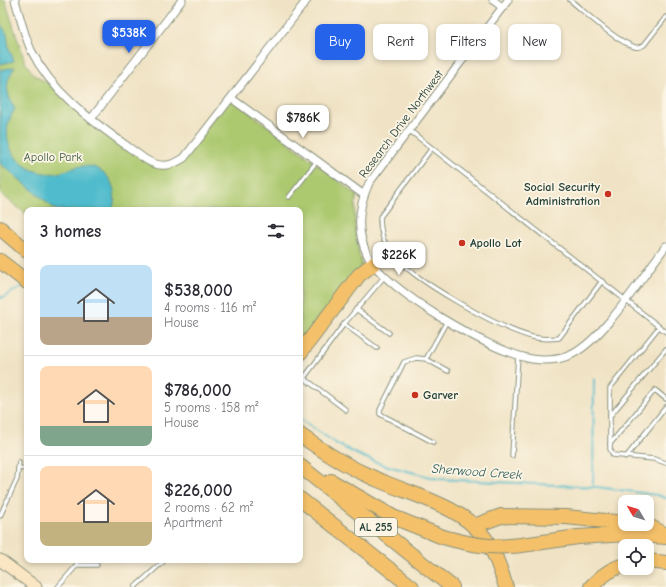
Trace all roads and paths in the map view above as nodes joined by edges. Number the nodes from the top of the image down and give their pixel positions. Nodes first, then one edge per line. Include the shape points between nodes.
1 (15, 0) edge
2 (182, 0) edge
3 (307, 0) edge
4 (493, 0) edge
5 (508, 0) edge
6 (570, 0) edge
7 (502, 7) junction
8 (666, 17) edge
9 (231, 98) junction
10 (91, 119) junction
11 (409, 130) junction
12 (432, 148) junction
13 (317, 161) junction
14 (364, 195) junction
15 (289, 197) dead end
16 (0, 228) edge
17 (666, 246) edge
18 (24, 248) edge
19 (0, 260) edge
20 (373, 264) junction
21 (384, 277) junction
22 (24, 280) edge
23 (602, 281) junction
24 (625, 299) junction
25 (356, 309) junction
26 (447, 321) junction
27 (344, 324) junction
28 (660, 327) junction
29 (666, 332) edge
30 (389, 333) dead end
31 (377, 348) dead end
32 (303, 349) edge
33 (666, 349) edge
34 (518, 355) junction
35 (426, 359) junction
36 (448, 371) dead end
37 (666, 399) edge
38 (666, 407) edge
39 (346, 410) dead end
40 (610, 416) junction
41 (303, 437) edge
42 (433, 442) dead end
43 (610, 444) junction
44 (512, 456) dead end
45 (626, 456) junction
46 (19, 462) dead end
47 (303, 463) edge
48 (666, 463) edge
49 (18, 468) junction
50 (303, 468) edge
51 (24, 469) edge
52 (303, 501) edge
53 (0, 516) edge
54 (618, 522) edge
55 (333, 525) junction
56 (474, 526) junction
57 (654, 529) edge
58 (666, 536) edge
59 (0, 560) edge
60 (654, 562) edge
61 (162, 563) edge
62 (666, 563) edge
63 (97, 564) dead end
64 (77, 565) joint
65 (618, 567) edge
66 (36, 587) edge
67 (58, 587) edge
68 (135, 587) edge
69 (397, 587) edge
70 (412, 587) edge
71 (452, 587) edge
72 (506, 587) edge
73 (592, 587) edge

1 - 10 street via 31,49 43,70 57,89
2 - 10 street
3 - 9 street
4 - 7 street
5 - 7 street, Research Drive Northwest
6 - 8 lane via 624,42 640,48
7 - 11 street, Research Drive Northwest
9 - 10 street via 184,158 164,166 154,165 145,160
9 - 13 street
11 - 12 lane
11 - 14 street, Research Drive Northwest via 375,174
12 - 23 lane
12 - 23 lane via 380,217 384,241 391,254 404,266 451,298 484,316 532,337 550,339 559,338
13 - 14 street
13 - 15 lane
14 - 20 street, Research Drive Northwest via 359,225 365,249
16 - 18 highway
17 - 24 street, Research Drive Northwest
19 - 22 highway
20 - 21 street, Research Drive Northwest
20 - 32 highway via 359,275
21 - 25 lane
21 - 26 street, Research Drive Northwest
23 - 24 lane
24 - 28 lane
24 - 34 street, Research Drive Northwest via 597,336 576,352 552,359 532,359
25 - 27 lane
25 - 30 lane
26 - 34 street, Research Drive Northwest
26 - 35 lane
27 - 31 lane
27 - 39 lane via 304,378
28 - 29 lane
28 - 40 lane via 610,388
33 - 40 lane
34 - 44 lane
35 - 36 lane
35 - 42 lane via 416,358 404,362 380,414
37 - 43 lane via 654,390
38 - 45 lane
40 - 43 lane
41 - 56 highway via 341,463 445,507
43 - 45 lane via 610,453
45 - 48 lane
46 - 49 lane
47 - 58 highway, bridge via 354,496 393,517 443,537 487,548 508,548 578,537 627,534
49 - 51 lane
49 - 53 lane via 9,498
50 - 71 highway, AL 255
52 - 55 highway, AL 255
54 - 56 highway via 566,517 501,516
55 - 69 highway
55 - 70 highway, AL 255
56 - 72 highway via 496,557
57 - 58 highway
59 - 66 street
60 - 62 highway
61 - 68 lane
63 - 64 lane
64 - 67 lane
65 - 73 highway via 600,577

